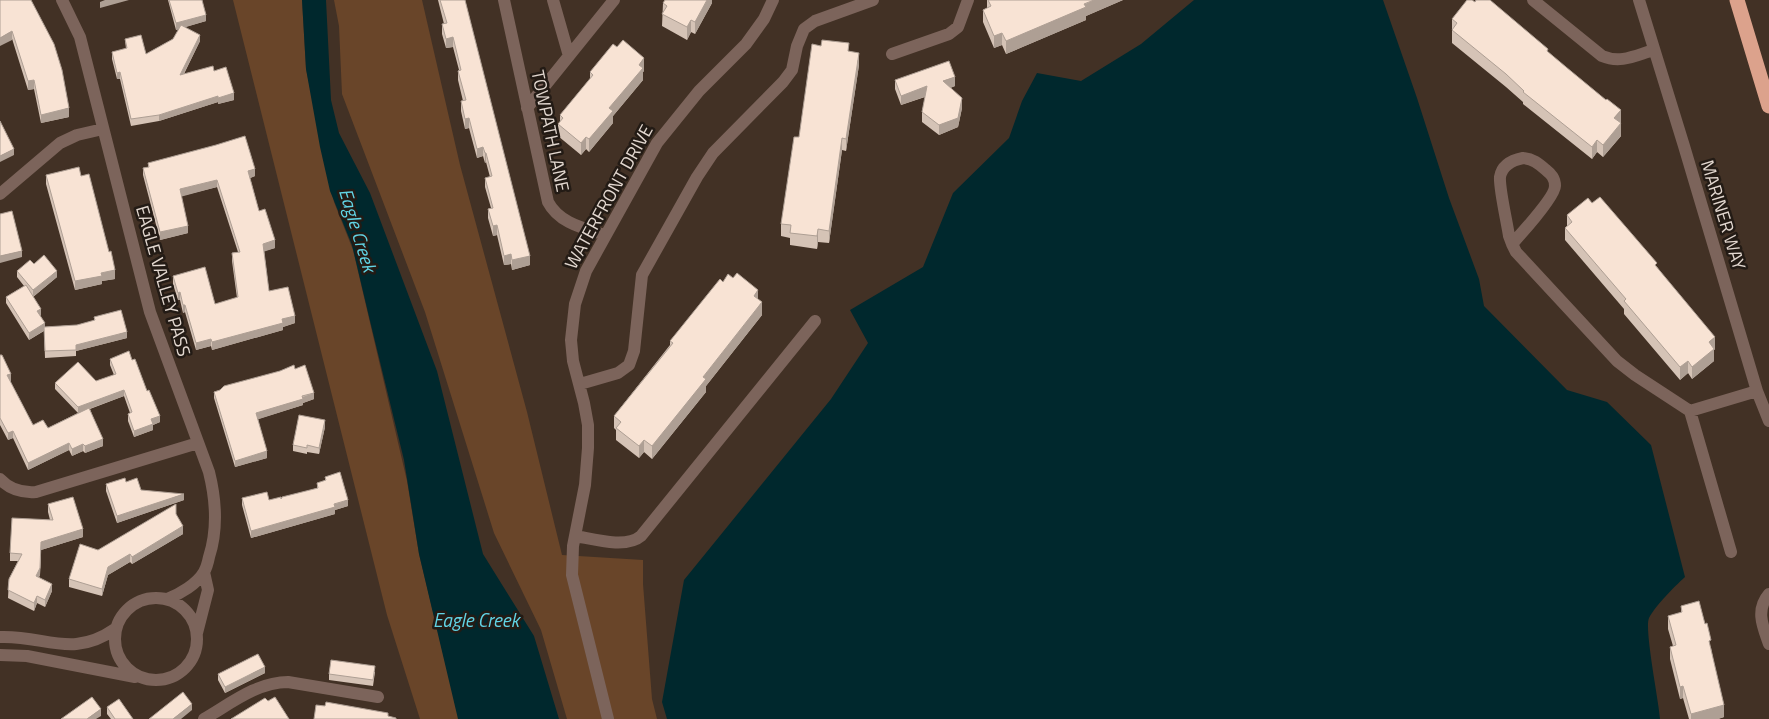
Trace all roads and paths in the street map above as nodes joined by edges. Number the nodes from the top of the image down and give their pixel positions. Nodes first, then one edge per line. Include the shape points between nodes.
1 (62, 0) edge
2 (504, 0) edge
3 (553, 0) edge
4 (614, 0) edge
5 (773, 0) edge
6 (872, 0) edge
7 (968, 0) edge
8 (1533, 0) edge
9 (1639, 0) edge
10 (1737, 0) edge
11 (1654, 50) junction
12 (892, 54) dead end
13 (570, 56) junction
14 (1769, 106) edge
15 (527, 108) junction
16 (103, 129) junction
17 (0, 194) edge
18 (605, 235) junction
19 (1512, 244) junction
20 (814, 321) dead end
21 (580, 384) junction
22 (1757, 392) junction
23 (1690, 411) junction
24 (1769, 421) edge
25 (198, 443) junction
26 (0, 479) edge
27 (575, 536) junction
28 (1731, 552) dead end
29 (204, 572) junction
30 (1769, 594) edge
31 (167, 599) junction
32 (115, 629) junction
33 (197, 634) junction
34 (0, 637) edge
35 (1769, 644) edge
36 (0, 654) edge
37 (145, 679) junction
38 (378, 696) dead end
39 (204, 719) edge
40 (608, 719) edge

1 - 16 street, EAGLE VALLEY PASS via 80,37
2 - 15 street, TOWPATH LANE
3 - 13 street
4 - 13 street
5 - 18 street, WATERFRONT DRIVE via 746,44 699,90 666,131
6 - 21 street via 815,20 804,29 792,70 713,154 642,275 634,351 629,365 618,373
7 - 12 street via 958,27 949,34
8 - 11 street via 1610,60 1622,60
9 - 11 street, MARINER WAY
10 - 14 highway
11 - 22 street, MARINER WAY
13 - 15 street
15 - 18 street, TOWPATH LANE via 550,206 557,216 572,224
16 - 17 street via 64,140
16 - 25 street, EAGLE VALLEY PASS via 155,329
18 - 21 street, WATERFRONT DRIVE via 583,277 574,311 571,340
19 - 19 street via 1551,197 1555,186 1550,172 1530,158 1512,161 1500,177
19 - 23 street via 1617,361
20 - 27 street via 637,540 611,542
21 - 27 street, WATERFRONT DRIVE via 588,425 588,448
22 - 23 street
22 - 24 street, MARINER WAY
23 - 28 street
25 - 26 street via 36,492 18,491
25 - 29 street, EAGLE VALLEY PASS via 209,472 215,508 213,544
27 - 40 street, WATERFRONT DRIVE via 572,576
29 - 31 street via 181,592
29 - 33 street, EAGLE VALLEY PASS via 208,590
30 - 35 street via 1760,615
31 - 32 street via 137,602 125,611
31 - 33 street via 185,609
32 - 34 street via 98,639 72,645
32 - 37 street via 115,646 122,662 134,674
33 - 37 street, EAGLE VALLEY PASS via 195,653 181,672 164,680
36 - 37 street, EAGLE VALLEY PASS via 27,656
38 - 39 street via 278,682 257,688

